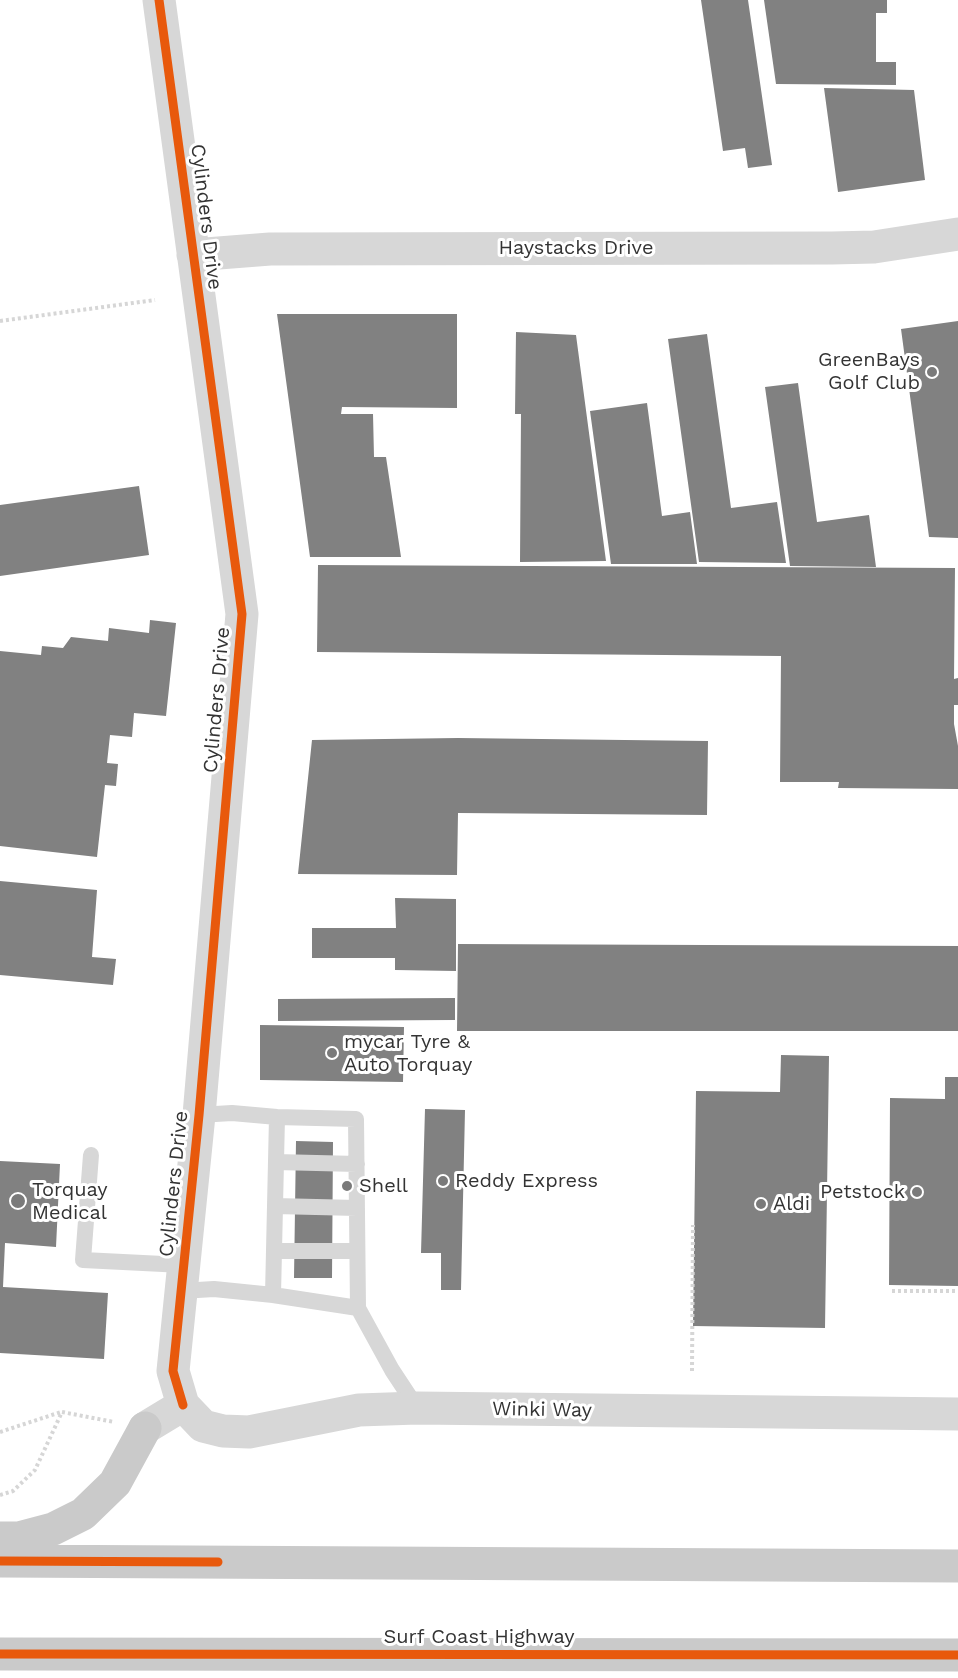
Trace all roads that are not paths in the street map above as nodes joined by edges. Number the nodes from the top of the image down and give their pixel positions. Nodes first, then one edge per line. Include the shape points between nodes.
1 (159, 0) edge
2 (958, 234) edge
3 (193, 255) junction
4 (199, 1115) junction
5 (277, 1117) junction
6 (91, 1155) dead end
7 (276, 1162) junction
8 (357, 1164) junction
9 (275, 1206) junction
10 (357, 1208) junction
11 (274, 1251) junction
12 (357, 1251) junction
13 (182, 1278) junction
14 (273, 1295) junction
15 (357, 1308) junction
16 (183, 1405) junction
17 (417, 1408) junction
18 (958, 1414) edge
19 (145, 1428) joint
20 (0, 1538) edge
21 (0, 1561) edge
22 (958, 1566) edge
23 (0, 1654) edge
24 (958, 1655) edge

1 - 3 street, Cylinders Drive
2 - 3 street, Haystacks Drive via 874,247 282,249
3 - 4 street, Cylinders Drive via 242,614
4 - 5 lane
4 - 13 street, Cylinders Drive
5 - 7 lane
5 - 8 lane via 356,1119
6 - 13 lane via 83,1260
7 - 8 lane
7 - 9 lane
8 - 10 lane
9 - 10 lane
9 - 11 lane
10 - 12 lane
11 - 12 lane
11 - 14 lane
12 - 15 lane
13 - 14 lane via 214,1289
13 - 16 street, Cylinders Drive via 173,1371
14 - 15 lane
15 - 17 lane
16 - 17 street, Winki Way via 203,1426 249,1432 359,1410
16 - 19 street
17 - 18 street, Winki Way
19 - 20 main road via 115,1483 83,1514 54,1529 20,1538
21 - 22 main road
23 - 24 main road, Surf Coast Highway

